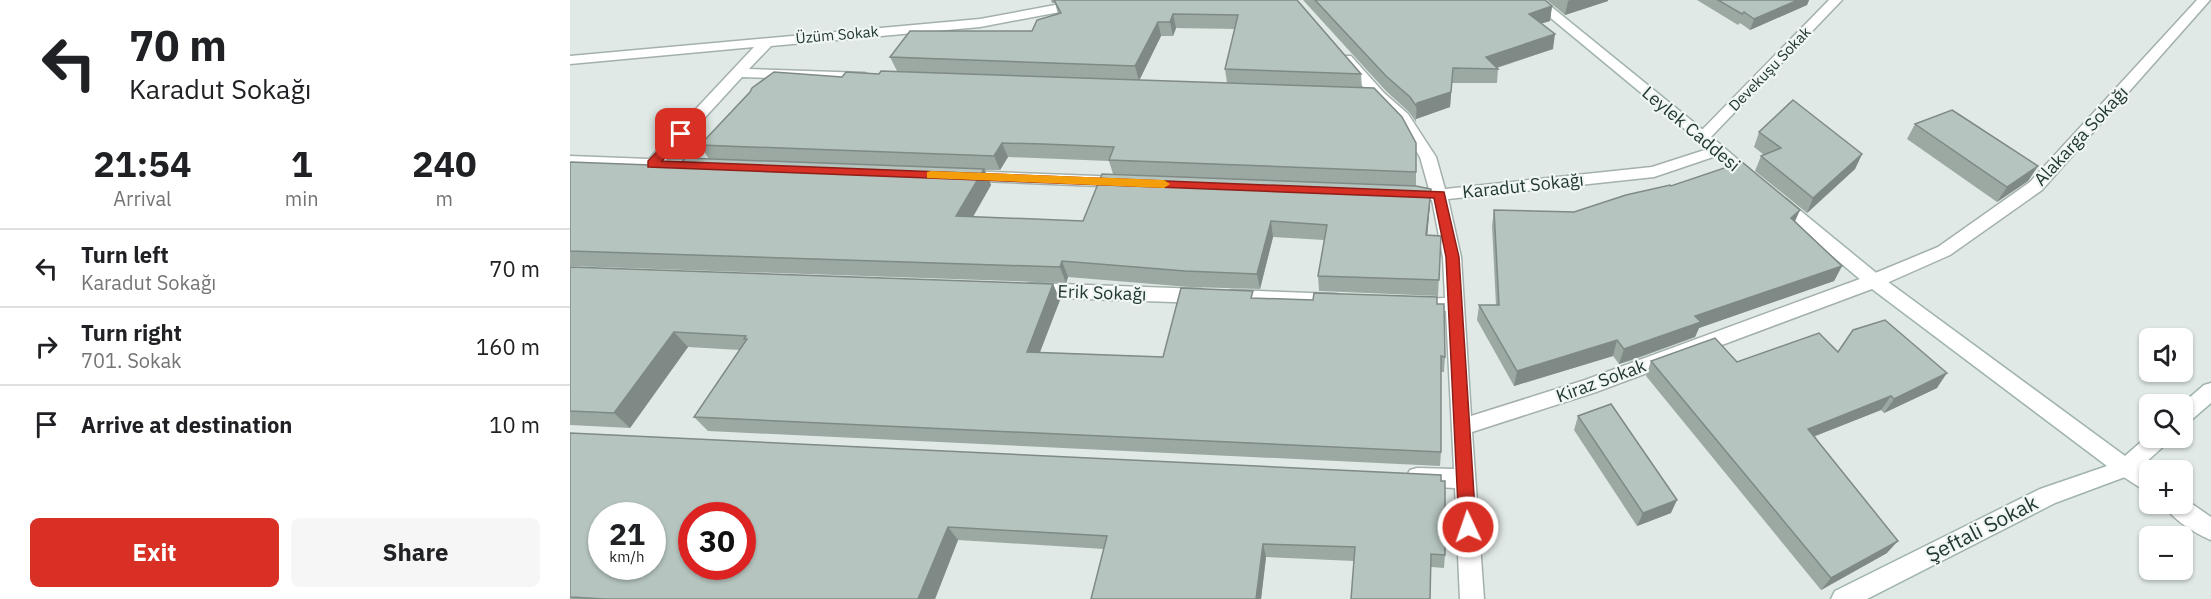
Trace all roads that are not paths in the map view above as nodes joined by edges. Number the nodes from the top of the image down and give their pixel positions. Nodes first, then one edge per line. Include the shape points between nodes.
1 (1034, 0) edge
2 (1102, 0) edge
3 (1535, 0) edge
4 (1836, 0) edge
5 (2204, 0) edge
6 (1041, 12) junction
7 (767, 42) junction
8 (1332, 44) edge
9 (570, 60) edge
10 (738, 73) junction
11 (880, 78) edge
12 (1355, 96) edge
13 (1379, 96) junction
14 (1703, 137) junction
15 (1717, 151) junction
16 (570, 161) edge
17 (653, 164) junction
18 (724, 167) edge
19 (951, 176) edge
20 (1141, 183) edge
21 (1392, 193) edge
22 (1439, 195) junction
23 (1874, 280) junction
24 (1012, 290) edge
25 (1359, 302) edge
26 (1407, 303) edge
27 (1455, 305) junction
28 (2211, 391) edge
29 (2193, 407) edge
30 (1462, 427) junction
31 (2148, 448) edge
32 (2126, 468) junction
33 (1393, 476) edge
34 (2139, 477) edge
35 (1465, 479) junction
36 (2189, 514) edge
37 (2211, 530) edge
38 (1472, 599) edge
39 (1843, 599) edge

1 - 6 street
2 - 6 street, Üzüm Sokak
3 - 14 street, Leylek Caddesi
4 - 14 street, Devekuşu Sokak
5 - 23 street, Alakarga Sokağı via 2036,186 1944,251
6 - 7 street, Üzüm Sokak via 980,23
7 - 9 street, Üzüm Sokak
7 - 10 street
8 - 13 street
10 - 11 street
10 - 17 street
12 - 13 street
13 - 22 street via 1403,117 1428,157
14 - 15 street, Leylek Caddesi
15 - 22 street, Karadut Sokağı via 1654,172
15 - 23 street, Leylek Caddesi
16 - 17 street
17 - 18 street
19 - 20 street
21 - 22 street, Karadut Sokağı
22 - 27 street via 1452,257
23 - 30 street, Kiraz Sokak via 1589,386
23 - 32 street, Leylek Caddesi
24 - 25 street, Erik Sokağı
26 - 27 street
27 - 30 street
28 - 29 street
30 - 35 street
31 - 32 street
32 - 34 street, Leylek Caddesi
32 - 39 street, Şeftali Sokak via 2048,496
33 - 35 street
35 - 38 street
36 - 37 street

